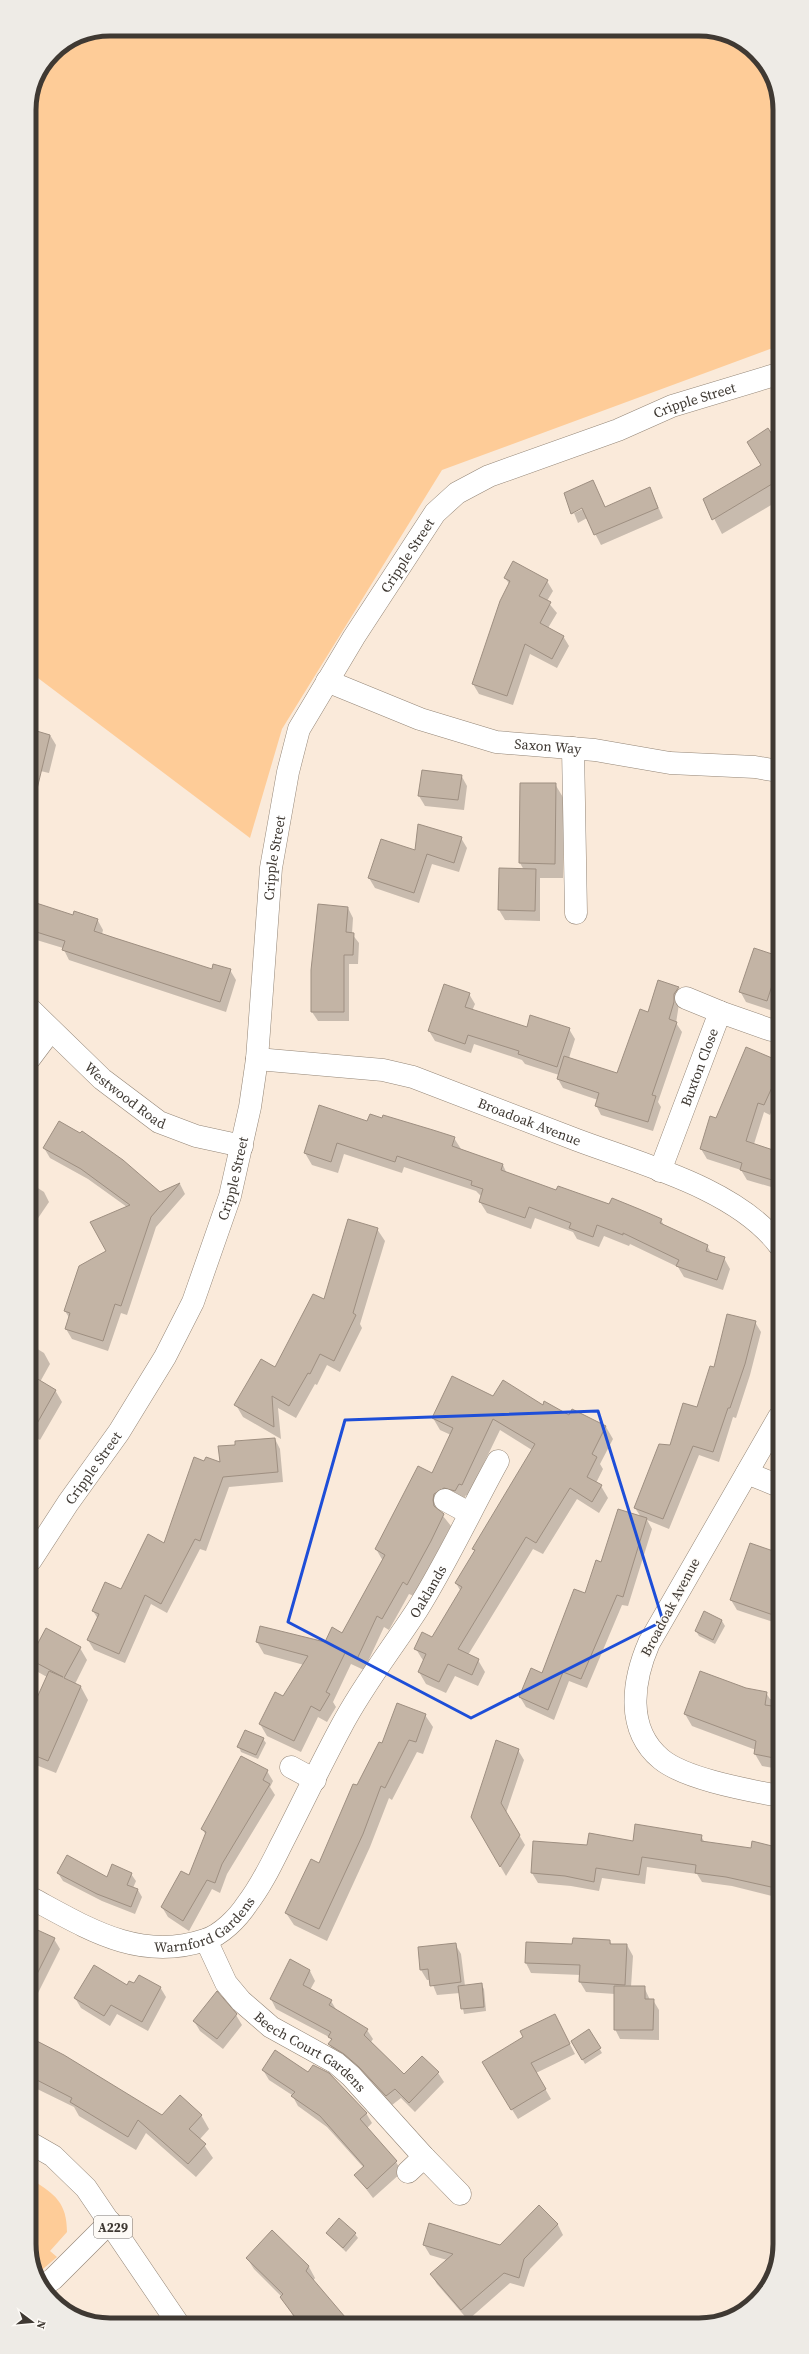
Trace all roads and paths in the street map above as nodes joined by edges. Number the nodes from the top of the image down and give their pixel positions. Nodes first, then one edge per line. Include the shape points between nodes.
1 (773, 376) edge
2 (327, 681) junction
3 (573, 748) junction
4 (773, 770) edge
5 (576, 913) dead end
6 (686, 998) dead end
7 (720, 1012) junction
8 (36, 1015) edge
9 (52, 1030) junction
10 (771, 1030) dead end
11 (36, 1050) edge
12 (257, 1060) junction
13 (242, 1146) junction
14 (660, 1171) junction
15 (773, 1238) edge
16 (773, 1428) edge
17 (498, 1461) dead end
18 (747, 1473) junction
19 (773, 1484) edge
20 (445, 1500) dead end
21 (469, 1513) junction
22 (36, 1552) edge
23 (377, 1665) joint
24 (290, 1767) dead end
25 (315, 1780) junction
26 (773, 1795) edge
27 (36, 1900) edge
28 (206, 1940) junction
29 (36, 2146) edge
30 (424, 2158) junction
31 (408, 2172) dead end
32 (460, 2194) dead end
33 (110, 2222) junction
34 (47, 2283) edge
35 (175, 2318) edge

1 - 2 main road, Cripple Street via 672,406 618,430 489,476 457,493 435,513
2 - 3 main road, Saxon Way via 420,719 496,742
2 - 12 main road, Cripple Street via 299,728 288,772 271,868
3 - 4 main road, Saxon Way via 670,763
3 - 5 main road
6 - 7 main road
7 - 10 main road, Buxton Close
7 - 14 main road, Buxton Close
8 - 9 main road, Westwood Road
9 - 11 main road
9 - 13 main road, Westwood Road via 102,1079 159,1122 196,1136
12 - 13 main road, Cripple Street
12 - 14 main road, Broadoak Avenue via 383,1070 413,1077
13 - 22 main road, Cripple Street via 230,1196 190,1309 165,1357 119,1432
14 - 15 main road, Broadoak Avenue via 742,1208
16 - 18 main road, Broadoak Avenue
17 - 21 main road, Oaklands
18 - 19 main road
18 - 26 main road, Broadoak Avenue via 649,1643 636,1679 636,1710 646,1739 660,1758 674,1767 716,1781
20 - 21 main road
21 - 23 main road, Oaklands via 417,1609
23 - 25 main road, Warnford Gardens via 341,1726
24 - 25 main road
25 - 28 main road, Warnford Gardens via 247,1904 232,1922
27 - 28 main road, Warnford Gardens via 104,1934 137,1946 162,1949
28 - 30 main road, Beech Court Gardens via 226,1983 241,2001 271,2027 336,2064 351,2076
29 - 33 main road, A229 via 53,2156 86,2188
30 - 31 main road
30 - 32 main road, Beech Court Gardens
33 - 34 main road
33 - 35 main road, A229

